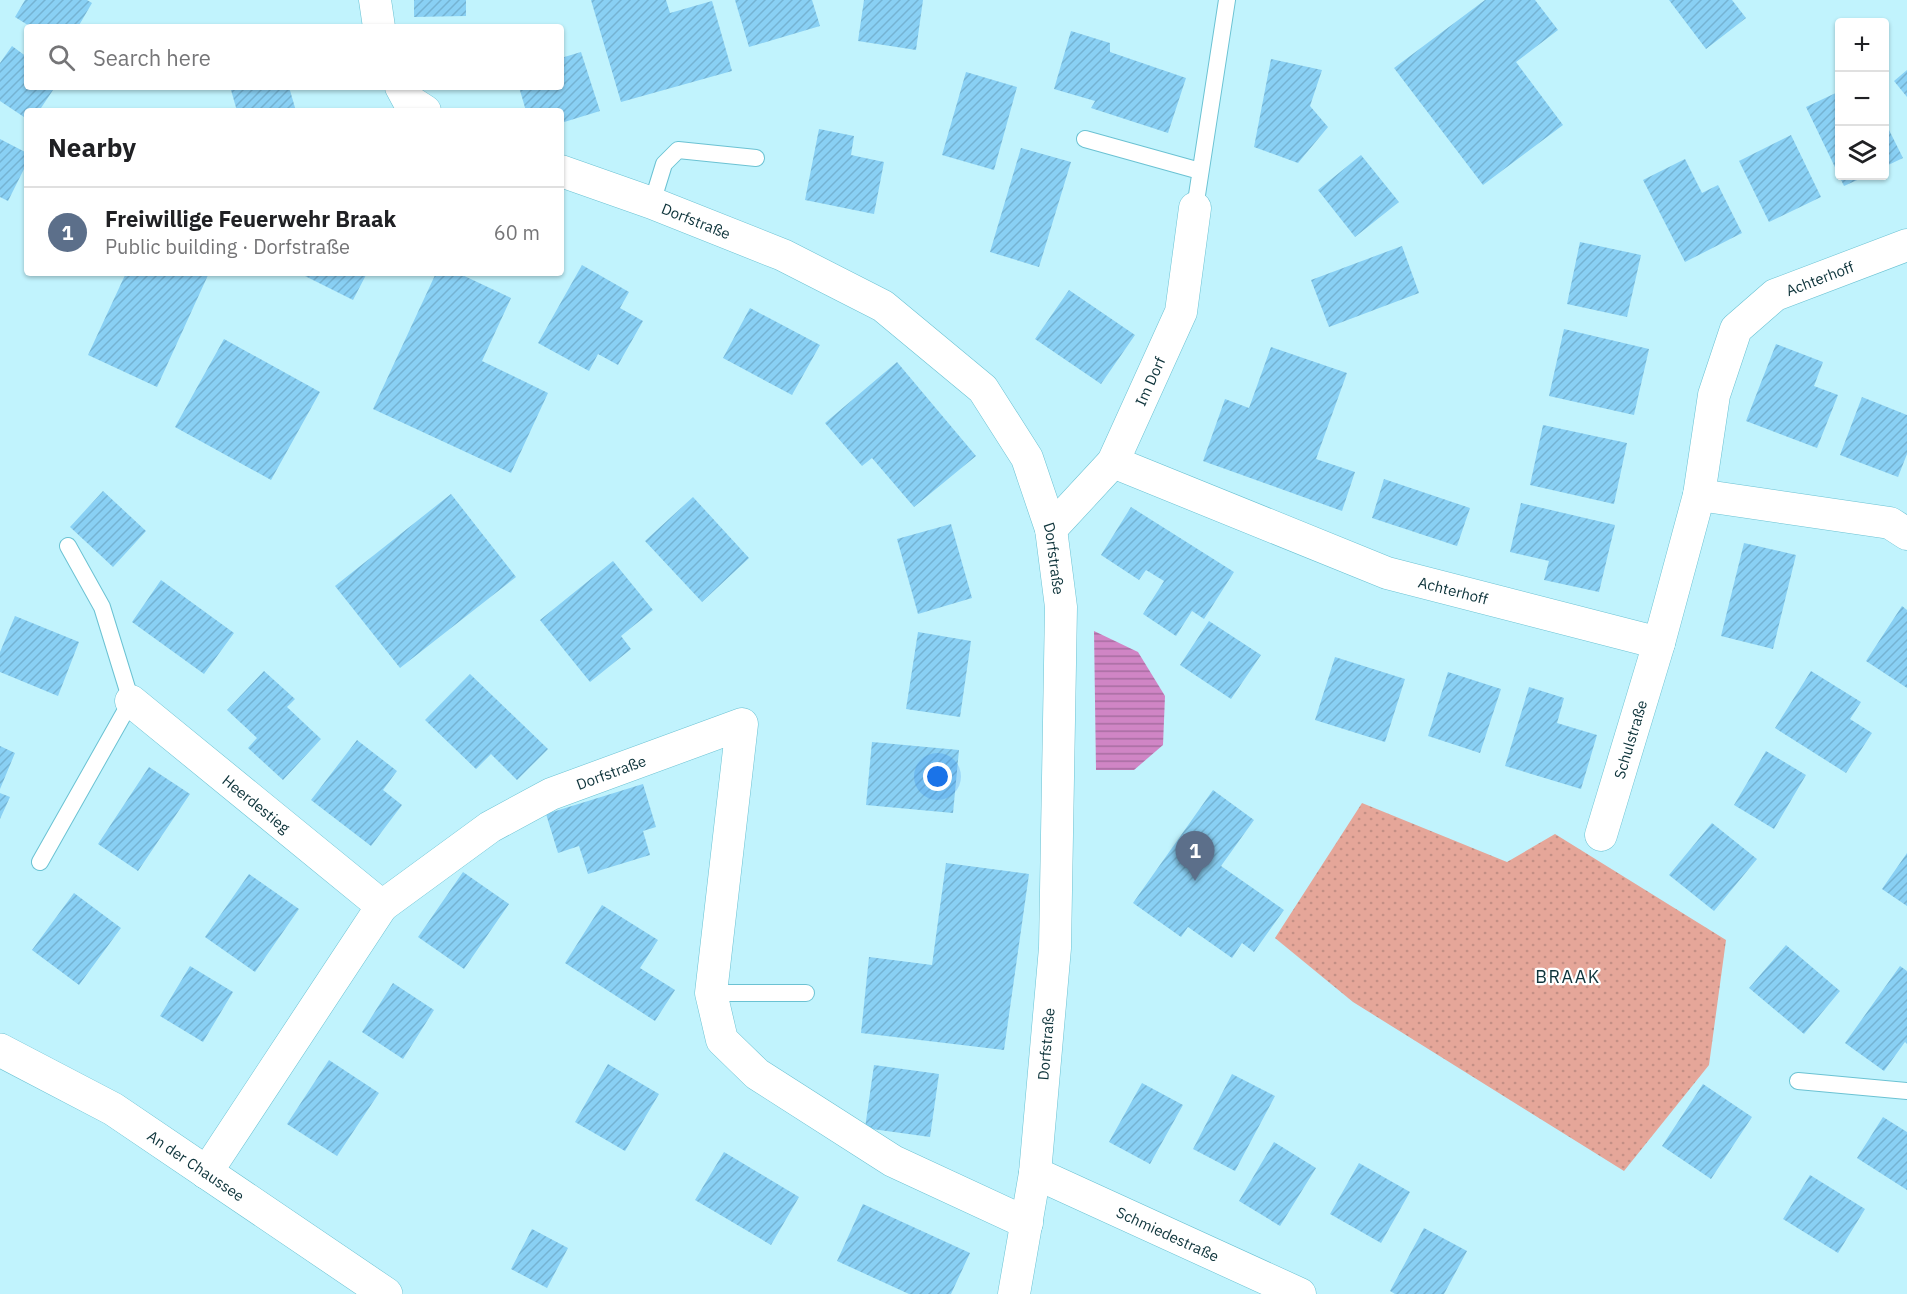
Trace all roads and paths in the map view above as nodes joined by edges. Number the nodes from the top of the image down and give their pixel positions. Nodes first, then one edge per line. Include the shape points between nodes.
1 (375, 0) edge
2 (1227, 0) edge
3 (379, 24) edge
4 (403, 90) edge
5 (421, 108) edge
6 (1085, 139) dead end
7 (756, 158) dead end
8 (1200, 171) junction
9 (564, 172) edge
10 (652, 203) junction
11 (1195, 208) joint
12 (1907, 246) edge
13 (1113, 462) junction
14 (1699, 495) junction
15 (1051, 529) junction
16 (1907, 534) edge
17 (68, 546) dead end
18 (1659, 643) junction
19 (131, 701) junction
20 (1601, 834) dead end
21 (40, 862) dead end
22 (382, 906) junction
23 (711, 993) junction
24 (806, 993) dead end
25 (0, 1050) edge
26 (1798, 1081) dead end
27 (1907, 1091) edge
28 (206, 1173) junction
29 (1035, 1173) junction
30 (1027, 1223) junction
31 (386, 1294) edge
32 (1014, 1294) edge
33 (1300, 1294) edge

1 - 3 street
2 - 8 lane
4 - 5 street
6 - 8 lane
7 - 10 lane via 678,150 664,164
8 - 11 lane
9 - 10 street, Dorfstraße
10 - 15 street, Dorfstraße via 783,255 883,306 983,389 1027,458
11 - 13 street, Im Dorf via 1181,312
12 - 14 street, Achterhoff via 1775,295 1736,329 1714,395
13 - 15 street, Im Dorf
13 - 18 street, Achterhoff via 1387,573
14 - 16 street via 1890,523
14 - 18 street, Achterhoff
15 - 29 street, Dorfstraße via 1061,607 1055,948
17 - 19 lane via 102,607
18 - 20 street, Schulstraße
19 - 21 lane
19 - 22 street, Heerdestieg
22 - 23 street, Dorfstraße via 490,827 551,794 742,724
22 - 28 street
23 - 24 lane
23 - 30 street, Dorfstraße via 722,1040 757,1074 893,1161
25 - 28 main road, An der Chaussee via 113,1109
26 - 27 lane
28 - 31 main road, An der Chaussee
29 - 30 street, Dorfstraße
29 - 33 street, Schmiedestraße
30 - 32 street, Dorfstraße

